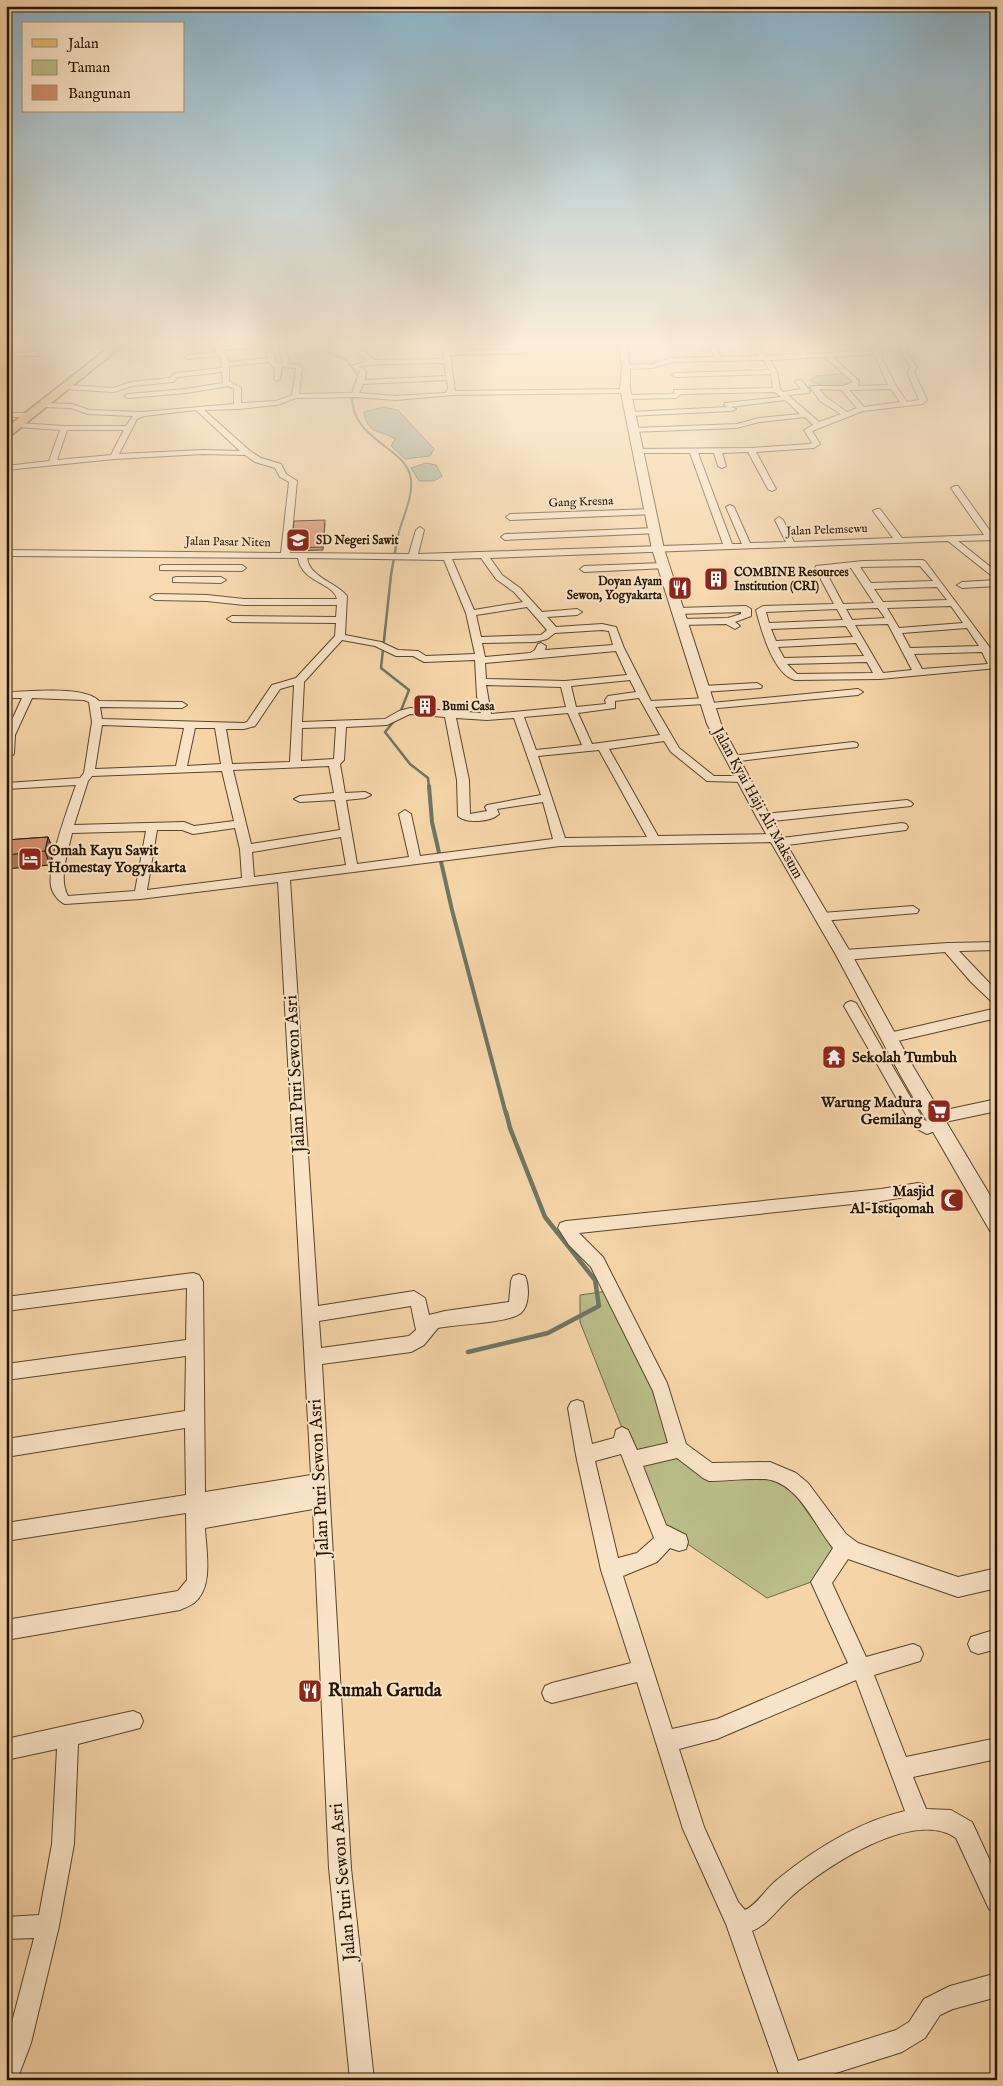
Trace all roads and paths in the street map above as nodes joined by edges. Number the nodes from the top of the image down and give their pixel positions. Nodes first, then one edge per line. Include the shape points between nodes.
1 (60, 439) edge
2 (123, 439) edge
3 (232, 439) edge
4 (636, 439) edge
5 (682, 439) edge
6 (703, 439) edge
7 (813, 439) edge
8 (695, 442) junction
9 (721, 448) junction
10 (751, 450) junction
11 (638, 451) junction
12 (247, 453) junction
13 (114, 457) junction
14 (53, 462) junction
15 (722, 466) dead end
16 (6, 468) edge
17 (955, 488) dead end
18 (772, 489) dead end
19 (730, 507) dead end
20 (877, 511) dead end
21 (652, 512) junction
22 (510, 517) dead end
23 (779, 520) dead end
24 (420, 530) dead end
25 (655, 531) junction
26 (505, 537) dead end
27 (993, 537) edge
28 (950, 539) junction
29 (899, 540) junction
30 (792, 544) junction
31 (728, 546) junction
32 (747, 546) junction
33 (658, 549) junction
34 (6, 553) edge
35 (207, 554) junction
36 (285, 555) junction
37 (302, 555) junction
38 (484, 556) junction
39 (856, 556) junction
40 (414, 557) junction
41 (447, 557) junction
42 (997, 565) edge
43 (663, 566) junction
44 (982, 566) junction
45 (163, 568) dead end
46 (179, 568) junction
47 (203, 568) junction
48 (225, 568) junction
49 (242, 568) dead end
50 (584, 569) dead end
51 (997, 577) edge
52 (176, 580) junction
53 (221, 580) junction
54 (997, 583) edge
55 (939, 584) junction
56 (962, 585) dead end
57 (869, 586) junction
58 (156, 598) dead end
59 (171, 598) junction
60 (215, 598) junction
61 (293, 599) junction
62 (342, 602) junction
63 (953, 603) junction
64 (530, 604) junction
65 (881, 606) junction
66 (840, 607) junction
67 (577, 612) dead end
68 (471, 613) junction
69 (538, 615) junction
70 (678, 617) junction
71 (232, 619) dead end
72 (340, 620) junction
73 (728, 621) junction
74 (891, 621) junction
75 (288, 623) junction
76 (848, 623) junction
77 (969, 625) junction
78 (765, 626) junction
79 (737, 628) dead end
80 (557, 630) junction
81 (896, 631) junction
82 (340, 637) junction
83 (540, 638) junction
84 (476, 640) junction
85 (858, 640) junction
86 (773, 644) junction
87 (619, 648) junction
88 (986, 649) junction
89 (575, 650) junction
90 (907, 651) junction
91 (537, 654) junction
92 (480, 658) junction
93 (870, 659) junction
94 (781, 661) junction
95 (919, 673) junction
96 (880, 676) junction
97 (633, 678) junction
98 (299, 681) junction
99 (482, 682) junction
100 (565, 684) junction
101 (757, 686) dead end
102 (858, 692) dead end
103 (29, 694) junction
104 (6, 695) edge
105 (645, 699) junction
106 (706, 699) junction
107 (94, 704) junction
108 (182, 705) dead end
109 (572, 711) junction
110 (450, 714) junction
111 (518, 715) junction
112 (487, 717) junction
113 (97, 722) junction
114 (341, 723) junction
115 (190, 724) junction
116 (220, 725) junction
117 (298, 725) junction
118 (666, 737) junction
119 (853, 745) dead end
120 (603, 747) junction
121 (588, 748) junction
122 (9, 753) dead end
123 (531, 754) junction
124 (152, 759) dead end
125 (731, 759) junction
126 (334, 763) junction
127 (295, 765) junction
128 (227, 768) junction
129 (181, 769) junction
130 (149, 771) junction
131 (86, 777) junction
132 (743, 779) junction
133 (6, 786) edge
134 (365, 795) dead end
135 (340, 798) junction
136 (547, 798) junction
137 (300, 799) dead end
138 (907, 804) dead end
139 (405, 814) dead end
140 (764, 818) junction
141 (239, 824) junction
142 (150, 826) junction
143 (902, 827) dead end
144 (67, 829) junction
145 (345, 833) junction
146 (777, 840) junction
147 (654, 841) junction
148 (560, 842) junction
149 (246, 848) junction
150 (415, 859) junction
151 (352, 867) junction
152 (284, 876) junction
153 (248, 881) junction
154 (140, 895) junction
155 (913, 910) dead end
156 (822, 917) junction
157 (997, 946) edge
158 (948, 947) junction
159 (844, 955) junction
160 (997, 999) edge
161 (851, 1006) dead end
162 (997, 1013) edge
163 (889, 1038) junction
164 (908, 1073) junction
165 (891, 1077) junction
166 (997, 1105) edge
167 (938, 1121) junction
168 (918, 1189) dead end
169 (995, 1220) edge
170 (518, 1281) dead end
171 (6, 1304) edge
172 (311, 1315) junction
173 (424, 1332) junction
174 (195, 1348) junction
175 (314, 1357) junction
176 (6, 1372) edge
177 (577, 1408) dead end
178 (194, 1418) junction
179 (626, 1447) junction
180 (6, 1448) edge
181 (679, 1449) junction
182 (585, 1455) junction
183 (321, 1490) junction
184 (195, 1511) junction
185 (6, 1532) edge
186 (845, 1547) junction
187 (611, 1570) junction
188 (997, 1578) edge
189 (6, 1630) edge
190 (912, 1654) dead end
191 (861, 1668) junction
192 (644, 1670) junction
193 (552, 1693) dead end
194 (133, 1721) dead end
195 (68, 1737) junction
196 (667, 1741) junction
197 (997, 1748) edge
198 (6, 1750) edge
199 (900, 1769) junction
200 (918, 1819) junction
201 (997, 1901) edge
202 (736, 1919) junction
203 (48, 1926) junction
204 (6, 1928) edge
205 (997, 1985) edge
206 (6, 2077) edge
207 (792, 2078) edge
208 (362, 2080) edge

1 - 14 street
2 - 13 street
3 - 12 street
4 - 11 street, Jalan Kyai Haji Ali Maksum
5 - 8 street
6 - 8 street
7 - 10 street via 815,445
8 - 9 street
8 - 11 street
8 - 31 street
9 - 10 street
9 - 15 street
10 - 18 street
11 - 21 street, Jalan Kyai Haji Ali Maksum
12 - 13 street
12 - 36 street via 278,466 283,475 294,480
13 - 14 street
14 - 16 street
17 - 27 street
19 - 32 street
20 - 29 street
21 - 22 street, Gang Kresna
21 - 25 street, Jalan Kyai Haji Ali Maksum
23 - 30 street
24 - 40 street
25 - 26 street
25 - 33 street, Jalan Kyai Haji Ali Maksum
27 - 28 street, Jalan Pelemsewu
28 - 29 street, Jalan Pelemsewu
28 - 44 street
29 - 39 street, Jalan Pelemsewu
30 - 32 street, Jalan Pelemsewu
30 - 39 street, Jalan Pelemsewu
31 - 32 street, Jalan Pelemsewu
31 - 33 street, Jalan Pelemsewu
33 - 38 street, Jalan Pasar Niten
33 - 43 street, Jalan Kyai Haji Ali Maksum
34 - 35 street, Jalan Pasar Niten
35 - 36 street, Jalan Pasar Niten
35 - 47 street
36 - 37 street, Jalan Pasar Niten
37 - 40 street, Jalan Pasar Niten
37 - 62 street via 305,570 340,593
38 - 41 street, Jalan Pasar Niten
38 - 64 street via 499,577
39 - 55 street via 921,563
39 - 57 street
39 - 66 street via 819,568
40 - 41 street, Jalan Pasar Niten
41 - 68 street
42 - 44 street
43 - 50 street
43 - 70 street, Jalan Kyai Haji Ali Maksum
44 - 51 street
45 - 46 street
46 - 47 street
46 - 52 street
47 - 48 street
48 - 49 street
48 - 53 street
52 - 53 street
52 - 59 street
53 - 60 street
54 - 56 street
55 - 57 street
55 - 63 street
57 - 65 street
58 - 59 street
59 - 60 street
60 - 61 street via 240,602
61 - 62 street
61 - 75 street
62 - 72 street
63 - 65 street
63 - 77 street
64 - 68 street
64 - 69 street
65 - 66 street
65 - 74 street
66 - 76 street
66 - 78 street via 763,609
67 - 69 street
68 - 84 street
69 - 80 street
70 - 73 street
70 - 73 street via 746,609 746,616
70 - 106 street, Jalan Kyai Haji Ali Maksum
71 - 75 street
72 - 75 street
72 - 82 street
73 - 79 street
74 - 76 street
74 - 81 street
76 - 78 street
76 - 85 street
77 - 81 street
77 - 88 street
78 - 86 street
80 - 83 street
80 - 87 street via 611,627
80 - 89 street
81 - 90 street
82 - 92 street via 378,644 396,653 415,653 424,659
82 - 98 street
83 - 84 street
83 - 91 street
84 - 92 street
85 - 86 street
85 - 93 street
86 - 94 street
87 - 89 street
87 - 97 street
88 - 90 street
88 - 95 street via 994,662 992,667
89 - 91 street
90 - 95 street
91 - 92 street
92 - 99 street
93 - 94 street
93 - 96 street
94 - 96 street via 795,677
95 - 96 street
97 - 100 street
97 - 105 street
98 - 116 street via 276,687 251,724
98 - 117 street
99 - 100 street
99 - 112 street
100 - 109 street
101 - 106 street
102 - 106 street
103 - 104 street
103 - 107 street via 75,695 86,697
103 - 122 street via 10,735
105 - 106 street
105 - 109 street via 612,698 608,707
105 - 118 street
106 - 125 street, Jalan Kyai Haji Ali Maksum
107 - 108 street
107 - 113 street
109 - 111 street
109 - 121 street
110 - 112 street
110 - 114 street via 410,711 387,722
110 - 136 street via 462,780 462,815 495,819 491,807
111 - 112 street
111 - 123 street
113 - 115 street
113 - 131 street
114 - 117 street
114 - 126 street via 339,760
115 - 116 street
115 - 129 street
116 - 128 street
117 - 127 street
118 - 120 street
118 - 132 street via 682,757 709,778
119 - 125 street
120 - 121 street
120 - 147 street
121 - 123 street
123 - 136 street
124 - 130 street
125 - 132 street, Jalan Kyai Haji Ali Maksum
126 - 127 street
126 - 135 street
127 - 128 street
128 - 129 street
128 - 141 street
129 - 130 street
130 - 131 street
131 - 133 street
131 - 144 street
132 - 140 street, Jalan Kyai Haji Ali Maksum
134 - 135 street
135 - 137 street
135 - 145 street
136 - 148 street
138 - 140 street
139 - 150 street
140 - 146 street, Jalan Kyai Haji Ali Maksum
141 - 142 street via 193,830 184,826
141 - 149 street
142 - 144 street
142 - 154 street
143 - 146 street
144 - 154 street via 57,881 64,900
145 - 149 street
145 - 151 street
146 - 147 street
146 - 156 street, Jalan Kyai Haji Ali Maksum
147 - 148 street
148 - 150 street
149 - 153 street
150 - 151 street
151 - 152 street
152 - 153 street
152 - 172 street, Jalan Puri Sewon Asri
153 - 154 street
155 - 156 street
156 - 159 street, Jalan Kyai Haji Ali Maksum
157 - 158 street
158 - 159 street
158 - 160 street
159 - 163 street, Jalan Kyai Haji Ali Maksum
161 - 165 street
162 - 163 street
163 - 164 street, Jalan Kyai Haji Ali Maksum
164 - 165 street
164 - 167 street, Jalan Kyai Haji Ali Maksum
165 - 167 street via 920,1125 928,1128
166 - 167 street
167 - 169 street, Jalan Kyai Haji Ali Maksum
168 - 181 street via 882,1196 566,1228 597,1262 661,1389
170 - 173 street via 520,1299 515,1308 435,1321
171 - 174 street via 193,1280
172 - 173 street via 414,1298 419,1303
172 - 175 street, Jalan Puri Sewon Asri
173 - 175 street via 411,1344
174 - 176 street
174 - 178 street
175 - 183 street, Jalan Puri Sewon Asri
177 - 182 street
178 - 180 street
178 - 184 street
179 - 181 street
179 - 182 street
179 - 187 street via 659,1531 669,1540 646,1558
181 - 186 street via 709,1472 770,1471 790,1479 802,1488
182 - 187 street
183 - 184 street
183 - 208 street, Jalan Puri Sewon Asri via 340,1868
184 - 185 street
184 - 189 street via 197,1583 188,1596
186 - 188 street via 958,1587
186 - 191 street via 821,1582
187 - 192 street
190 - 191 street
191 - 196 street via 717,1729
191 - 199 street
192 - 193 street
192 - 196 street
194 - 195 street
195 - 198 street
195 - 203 street via 63,1844
196 - 202 street via 694,1829
197 - 199 street
199 - 200 street
200 - 201 street via 951,1821 964,1830
200 - 202 street via 859,1839 784,1888 752,1920
202 - 207 street
203 - 204 street
203 - 206 street via 19,2043
205 - 207 street via 950,1998 932,2007 917,2030 902,2040

